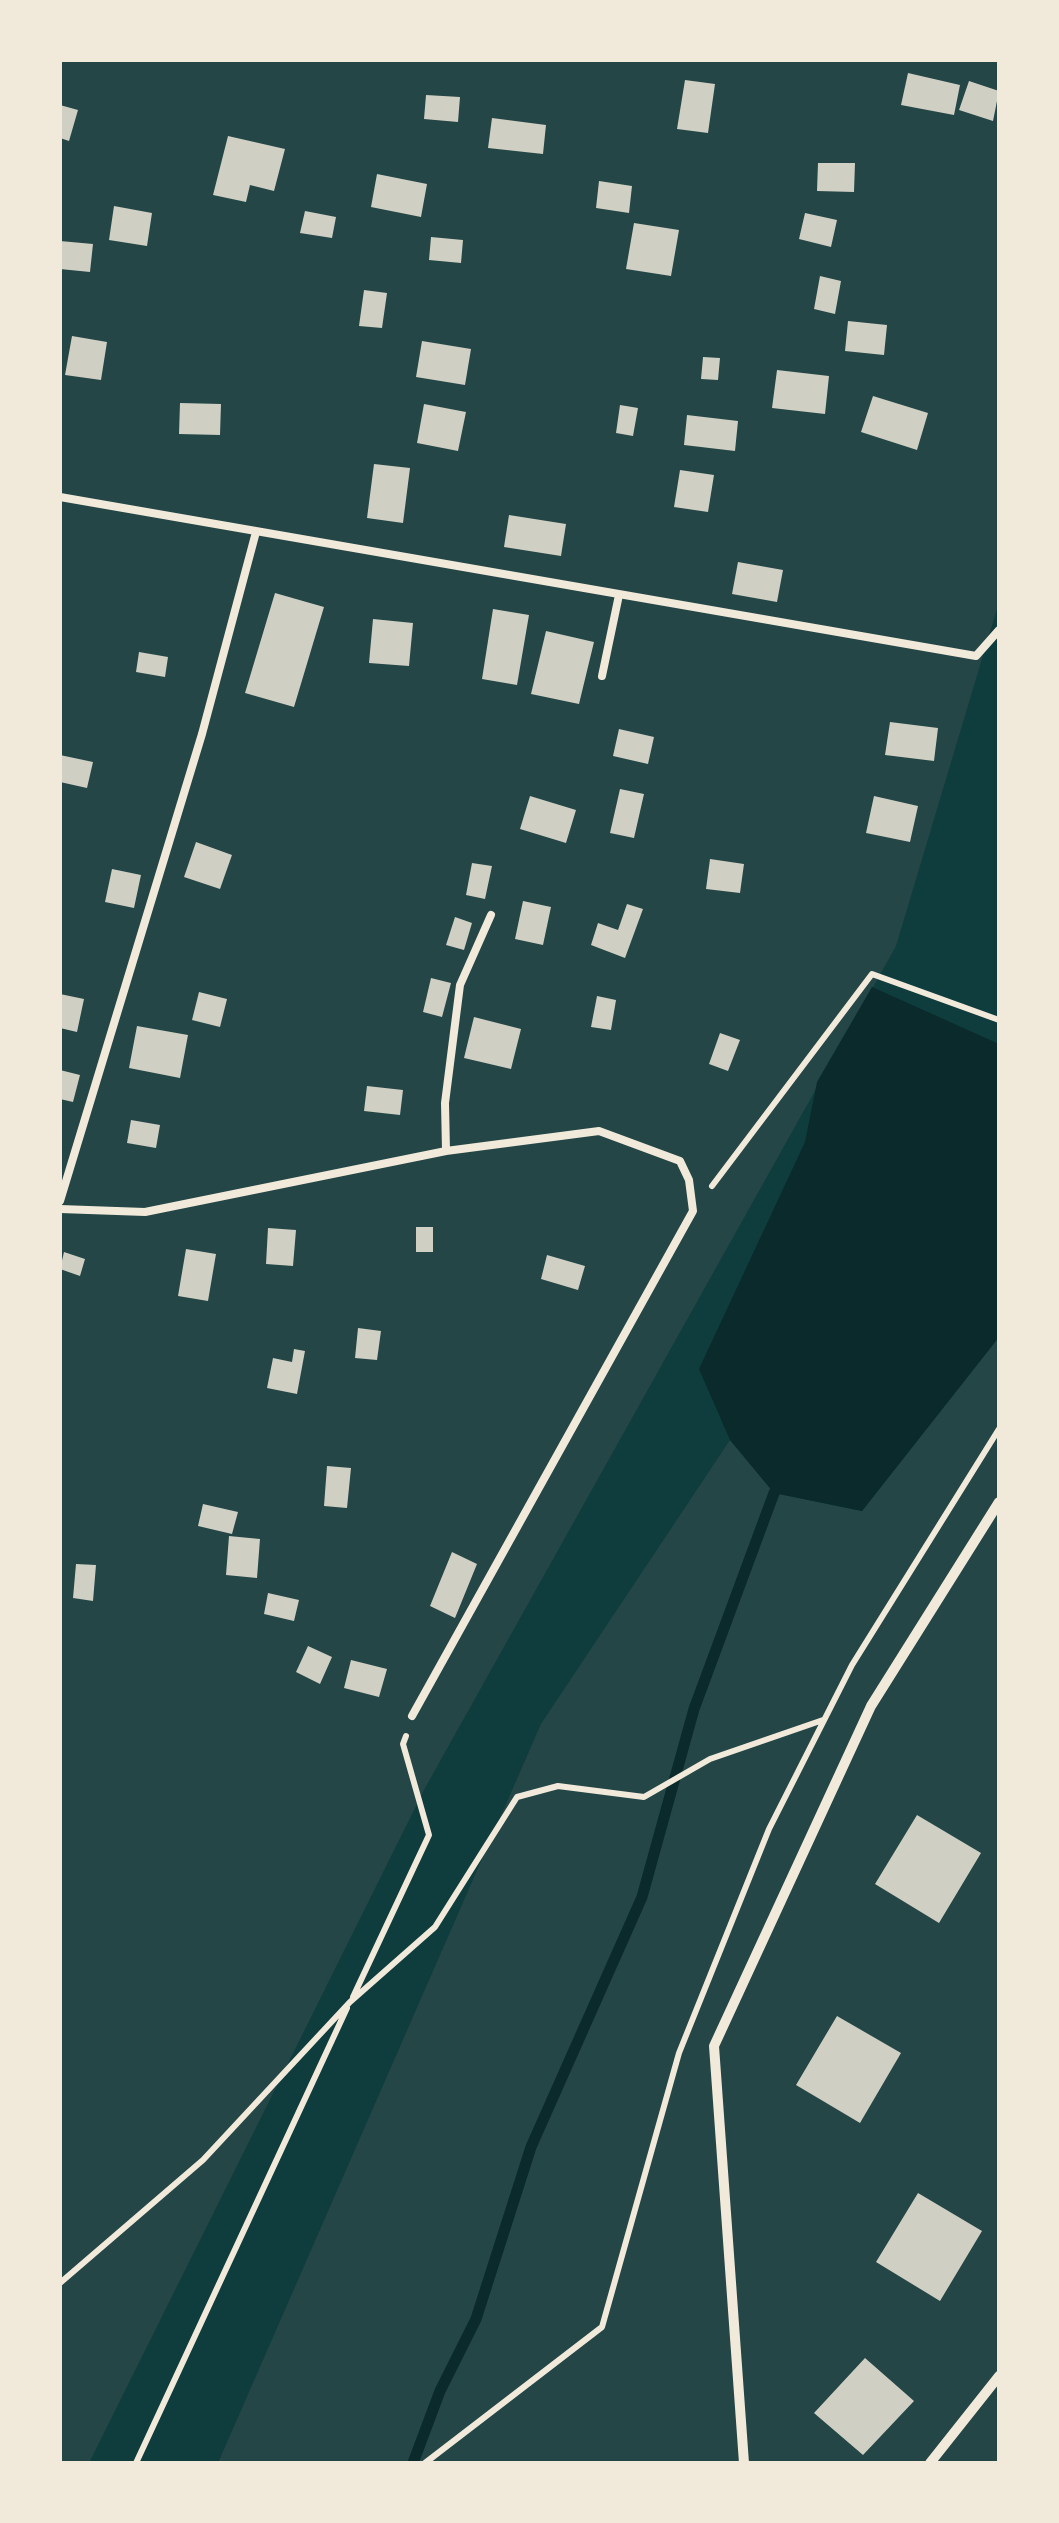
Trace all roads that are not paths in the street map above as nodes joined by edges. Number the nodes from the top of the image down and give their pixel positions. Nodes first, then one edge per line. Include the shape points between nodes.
1 (60, 497) edge
2 (256, 532) junction
3 (619, 595) junction
4 (999, 630) edge
5 (602, 676) dead end
6 (491, 915) dead end
7 (446, 1151) junction
8 (60, 1201) edge
9 (60, 1209) edge
10 (999, 1502) edge
11 (412, 1716) road end
12 (999, 2376) edge
13 (744, 2463) edge
14 (930, 2463) edge

1 - 2 lane
2 - 3 lane
2 - 8 lane
3 - 4 lane via 976,656
3 - 5 lane
6 - 7 lane via 460,985 445,1103
7 - 9 lane via 145,1212
7 - 11 lane via 599,1131 680,1161 693,1210
10 - 13 street via 871,1706 714,2046
12 - 14 street

